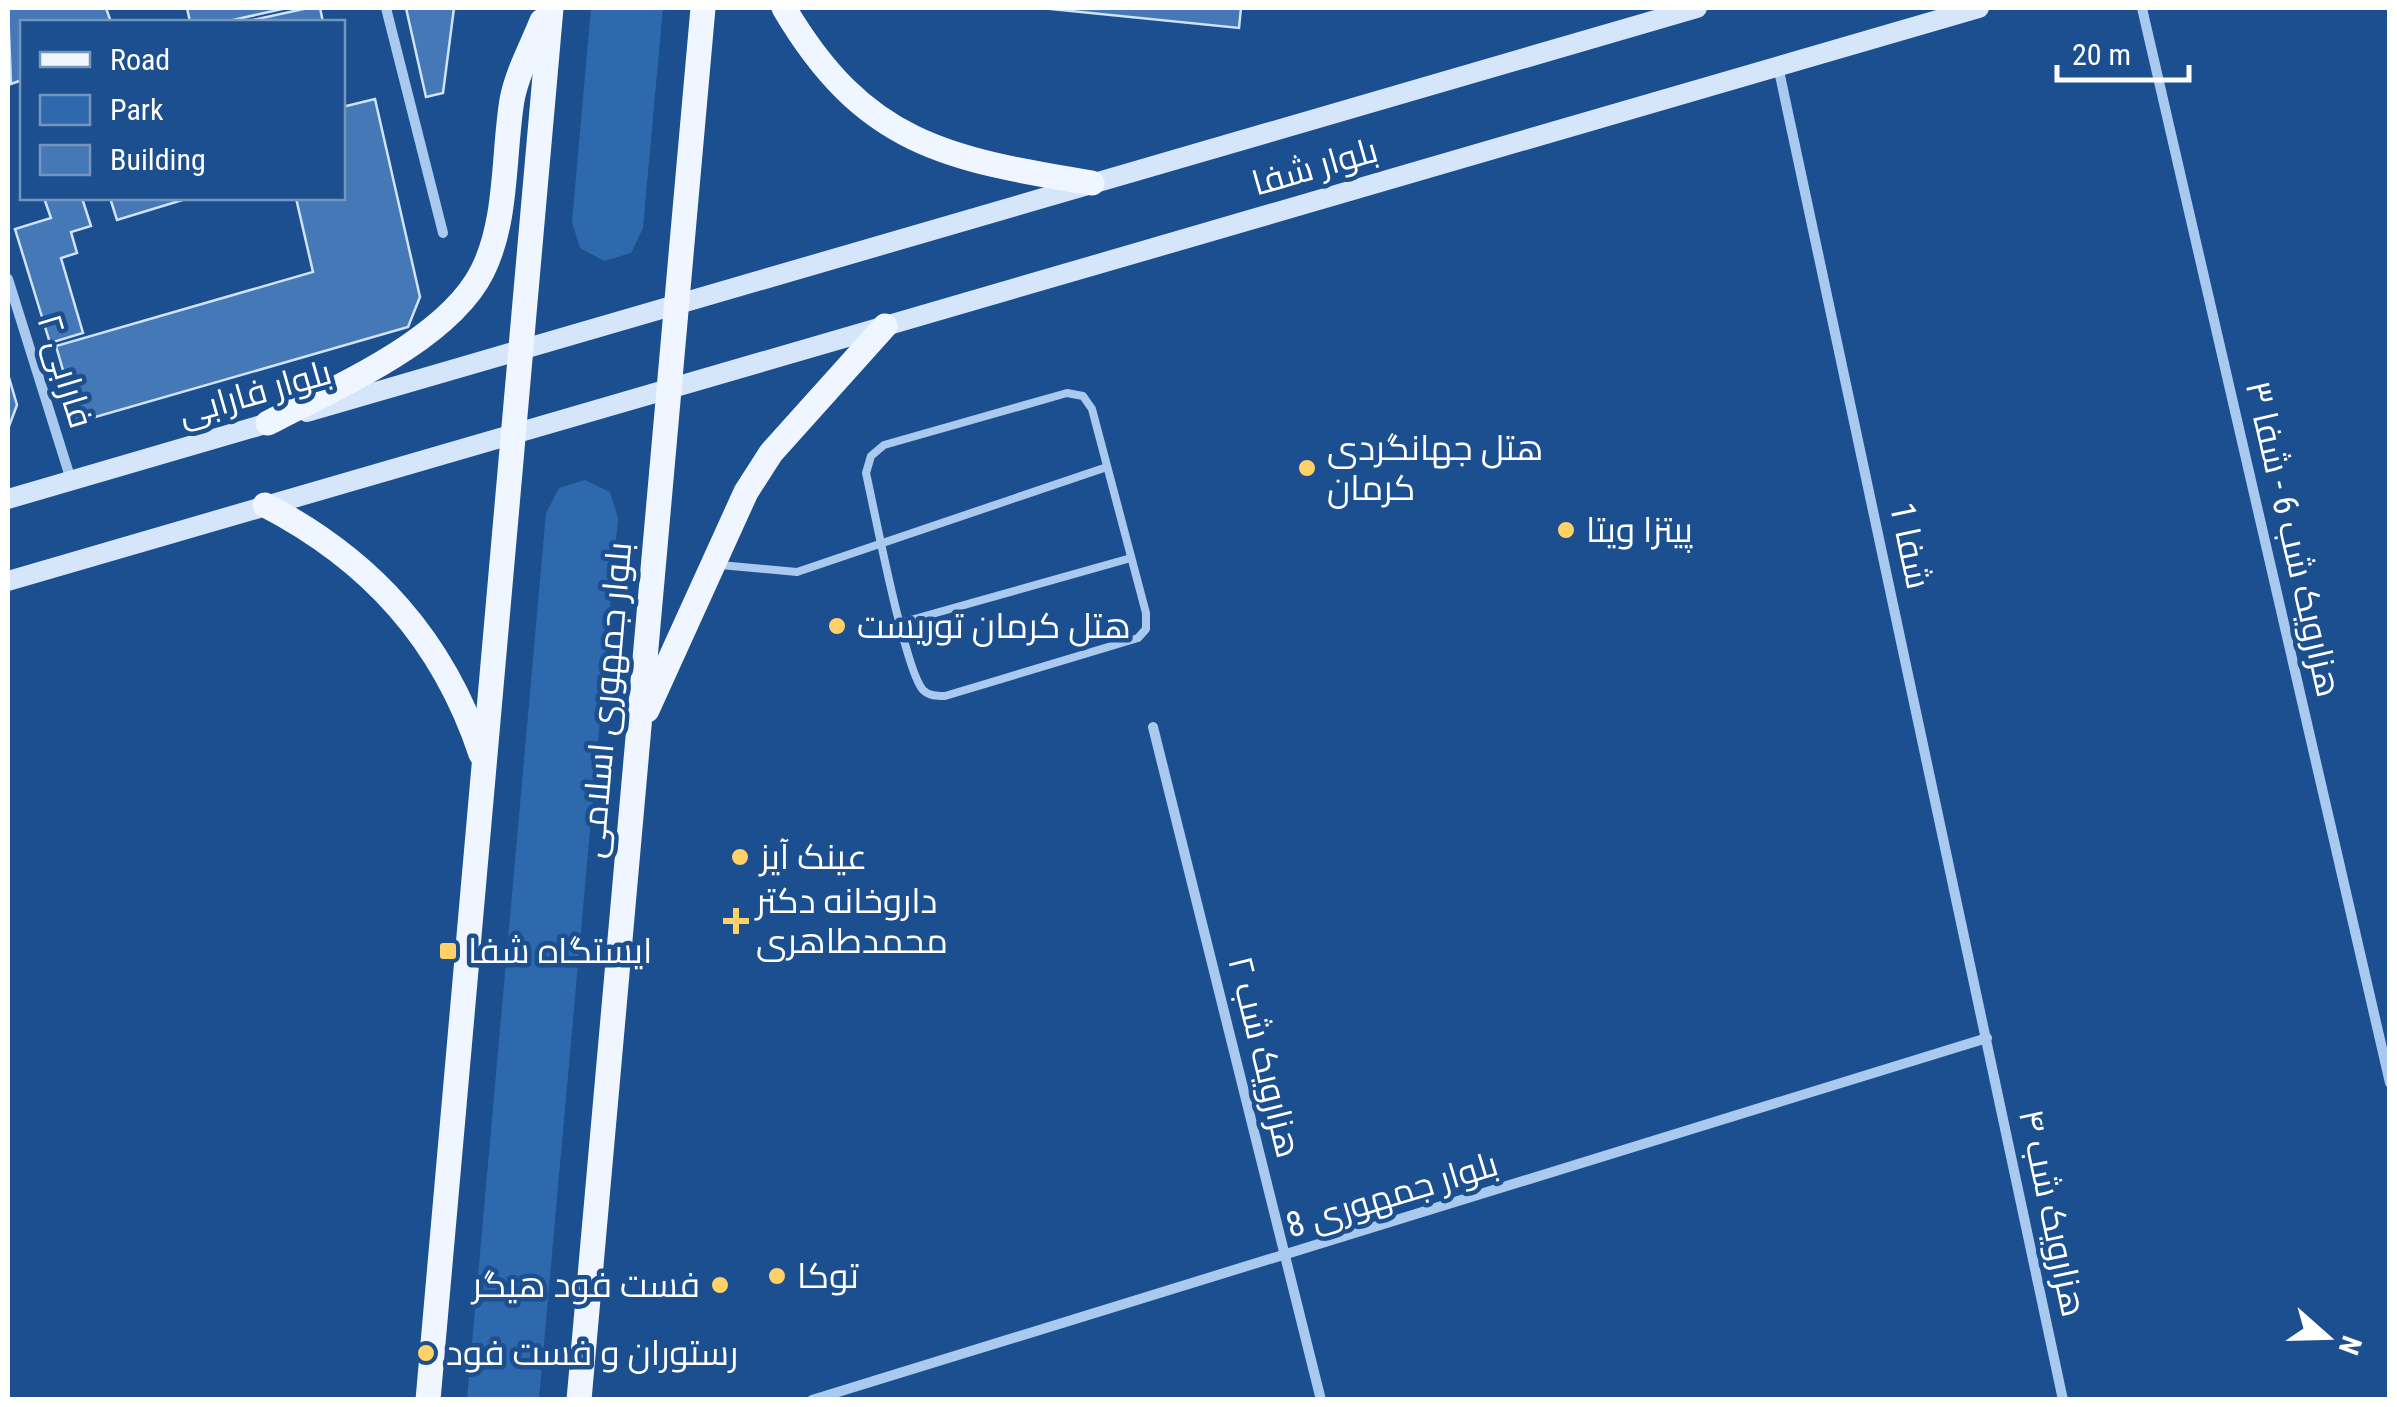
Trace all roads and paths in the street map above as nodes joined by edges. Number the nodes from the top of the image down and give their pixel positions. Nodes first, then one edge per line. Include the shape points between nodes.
1 (386, 8) edge
2 (550, 8) edge
3 (703, 8) edge
4 (784, 8) edge
5 (1697, 8) edge
6 (1979, 8) edge
7 (2142, 8) edge
8 (1778, 66) junction
9 (1092, 183) junction
10 (444, 233) dead end
11 (8, 279) edge
12 (676, 304) junction
13 (885, 326) junction
14 (521, 350) junction
15 (669, 389) junction
16 (268, 423) junction
17 (513, 434) junction
18 (1108, 467) junction
19 (70, 480) junction
20 (8, 499) edge
21 (265, 505) junction
22 (882, 542) junction
23 (1131, 558) junction
24 (714, 564) junction
25 (8, 580) edge
26 (900, 623) junction
27 (638, 728) junction
28 (1153, 728) dead end
29 (484, 764) junction
30 (1986, 1038) junction
31 (2390, 1083) edge
32 (1285, 1257) junction
33 (428, 1400) edge
34 (579, 1400) edge
35 (812, 1400) edge
36 (1321, 1400) edge
37 (2063, 1400) edge

1 - 10 street
2 - 14 main road
2 - 16 main road via 513,95 497,224 482,273 437,326 406,349
3 - 12 main road, بلوار جمهوری اسلامی
4 - 9 main road via 839,86 918,143 964,160
5 - 9 street, بلوار شفا
6 - 8 street, بلوار شفا
7 - 31 street, هزارویک شب 6 - شفا ۳
8 - 13 street, بلوار شفا
8 - 30 street, شفا 1
9 - 12 street, بلوار شفا
11 - 19 street, فارابی ۲
12 - 14 street, بلوار فارابی
12 - 15 main road, بلوار جمهوری اسلامی
13 - 15 street, بلوار شفا
13 - 24 main road via 771,453
14 - 16 street, بلوار فارابی
14 - 17 main road
15 - 17 street, بلوار شفا
15 - 27 main road, بلوار جمهوری اسلامی
16 - 19 street, بلوار فارابی
17 - 21 street
17 - 29 main road
18 - 22 lane
18 - 22 lane via 1092,409 1083,396 1067,392 884,446 866,472
18 - 23 lane
19 - 20 street, بلوار فارابی
21 - 25 street
21 - 29 main road via 340,550 404,610 452,682
22 - 24 lane via 797,572
22 - 26 lane
23 - 26 lane
23 - 26 lane via 1146,614 1138,638 945,696 920,688
24 - 27 main road
27 - 34 main road, بلوار جمهوری اسلامی
28 - 32 street, هزارویک شب ۲
29 - 33 main road
30 - 32 street, بلوار جمهوری 8
30 - 37 street, هزارویک شب ۴
32 - 35 street, بلوار جمهوری 8
32 - 36 street, هزارویک شب ۲

